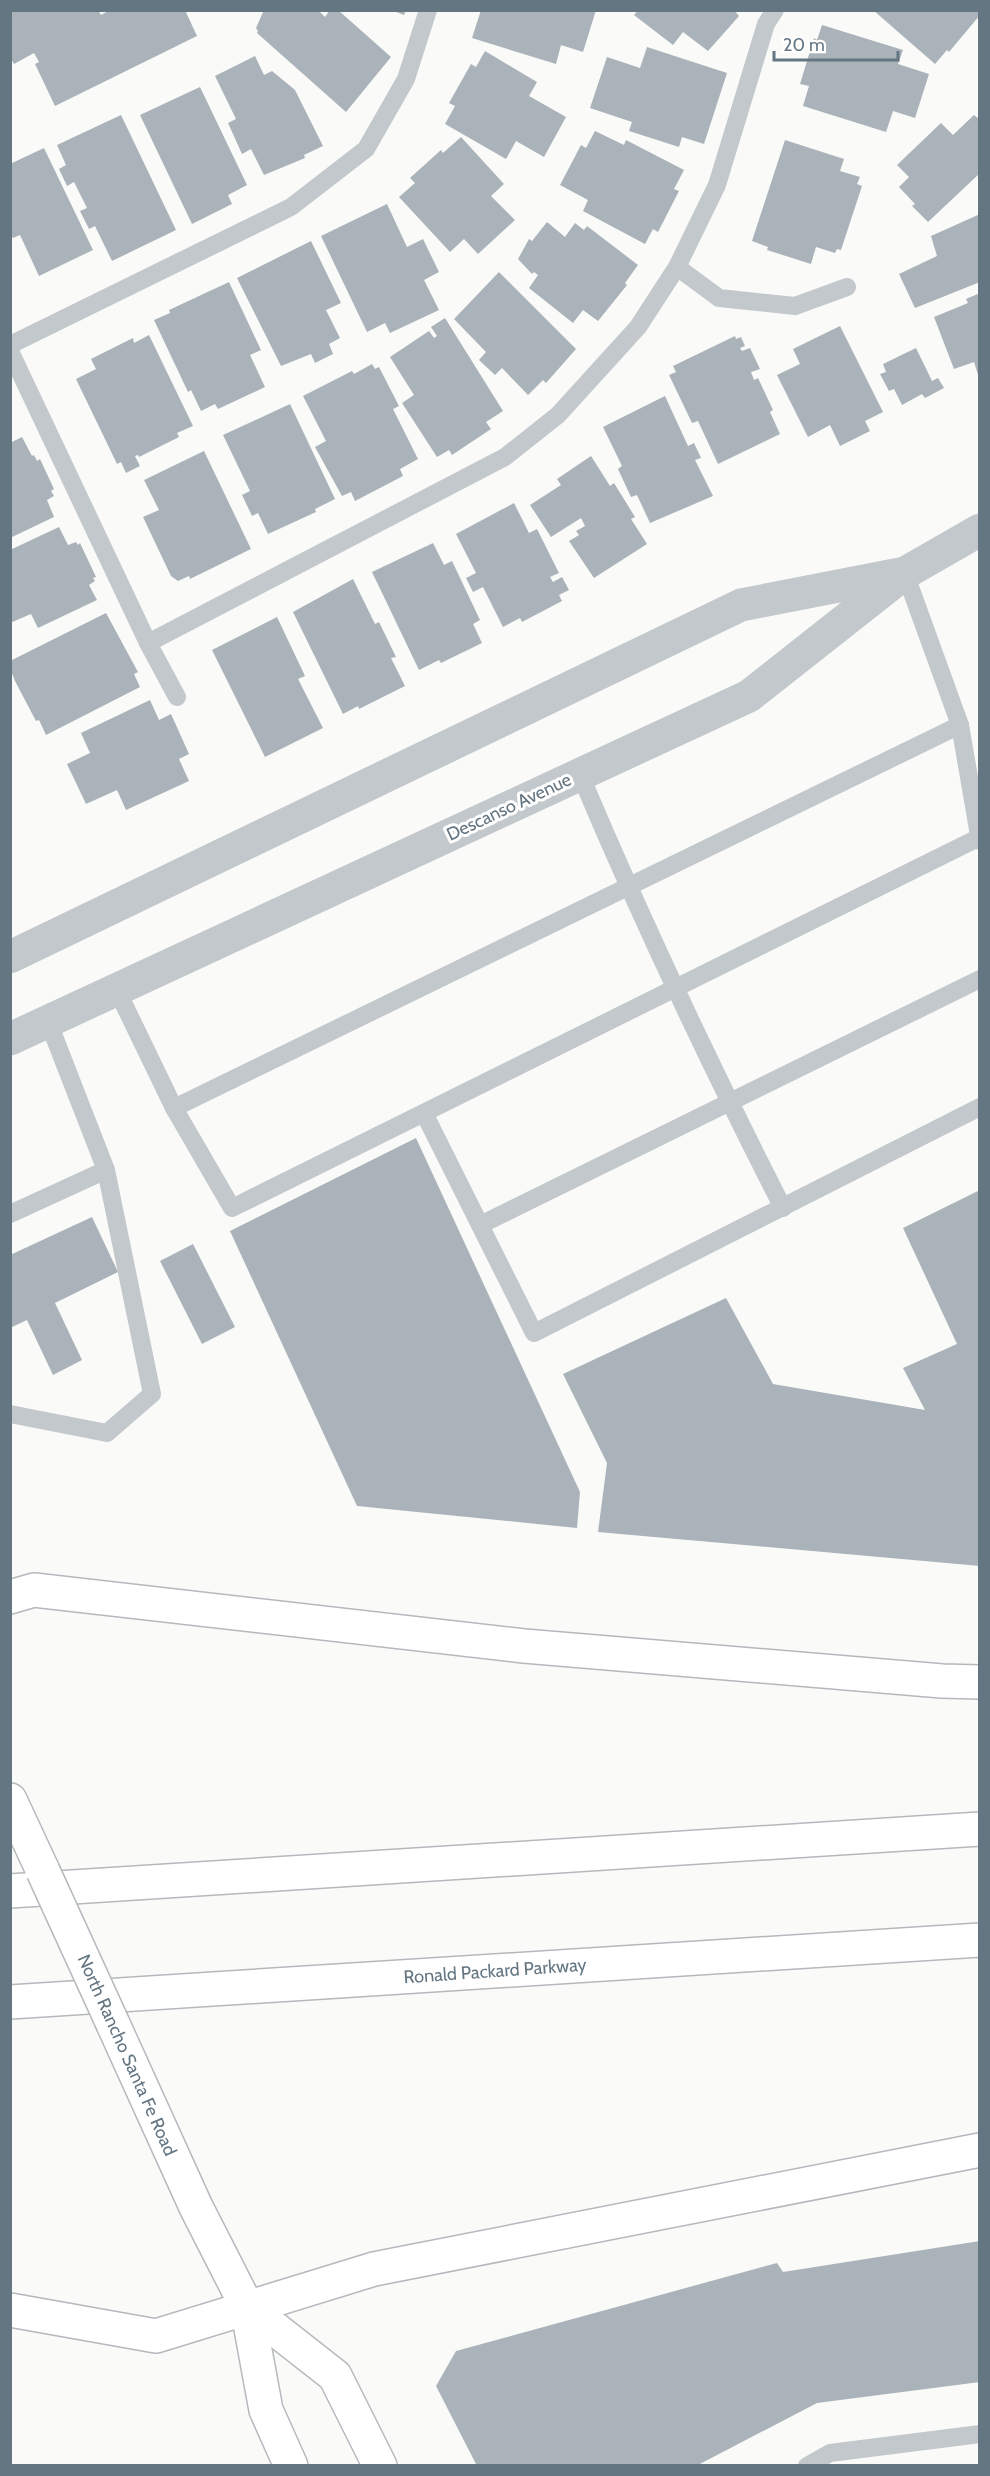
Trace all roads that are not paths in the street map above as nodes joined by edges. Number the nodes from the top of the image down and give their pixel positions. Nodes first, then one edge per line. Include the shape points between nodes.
1 (428, 10) edge
2 (775, 10) edge
3 (677, 267) junction
4 (847, 287) dead end
5 (10, 345) edge
6 (10, 351) edge
7 (980, 530) edge
8 (905, 573) junction
9 (148, 643) junction
10 (177, 697) dead end
11 (960, 725) junction
12 (580, 774) junction
13 (979, 839) edge
14 (628, 887) junction
15 (12, 954) edge
16 (978, 983) edge
17 (675, 988) junction
18 (117, 990) junction
19 (48, 1021) junction
20 (10, 1039) edge
21 (729, 1102) junction
22 (980, 1107) edge
23 (174, 1108) junction
24 (424, 1113) junction
25 (106, 1170) junction
26 (783, 1208) junction
27 (10, 1214) edge
28 (480, 1225) junction
29 (10, 1414) edge
30 (10, 1597) edge
31 (980, 1682) edge
32 (10, 1800) edge
33 (980, 1829) edge
34 (10, 1891) edge
35 (980, 1940) edge
36 (10, 2002) edge
37 (980, 2150) edge
38 (247, 2307) junction
39 (10, 2310) edge
40 (980, 2434) edge
41 (291, 2466) edge
42 (380, 2466) edge
43 (807, 2466) edge

1 - 5 lane via 406,79 366,149 291,207
2 - 3 lane via 766,24 717,185
3 - 4 lane via 719,298 795,306
3 - 9 lane via 638,327 558,415 505,457
6 - 9 lane
7 - 8 street, Descanso Avenue
8 - 11 lane
8 - 12 street, Descanso Avenue via 749,696
8 - 15 street via 741,605
9 - 10 lane
11 - 13 lane
11 - 14 lane
12 - 14 lane
12 - 18 street, Descanso Avenue
13 - 17 lane
14 - 17 lane
14 - 23 lane
16 - 21 lane
17 - 21 lane
17 - 24 lane
18 - 19 street, Descanso Avenue
18 - 23 lane
19 - 20 street, Descanso Avenue
19 - 25 lane
21 - 26 lane
21 - 28 lane
22 - 26 lane
23 - 24 lane via 232,1208
24 - 28 lane
25 - 27 lane
25 - 29 lane via 152,1394 107,1433
26 - 28 lane via 534,1333
30 - 31 main road via 34,1590 524,1646
32 - 38 main road, North Rancho Santa Fe Road, bridge via 196,2207
33 - 34 main road
35 - 36 main road, Ronald Packard Parkway
37 - 38 main road via 374,2269
38 - 39 main road via 156,2336
38 - 41 main road, North Rancho Santa Fe Road via 266,2410
38 - 42 main road, North Rancho Santa Fe Road via 335,2376
40 - 43 lane via 830,2453

